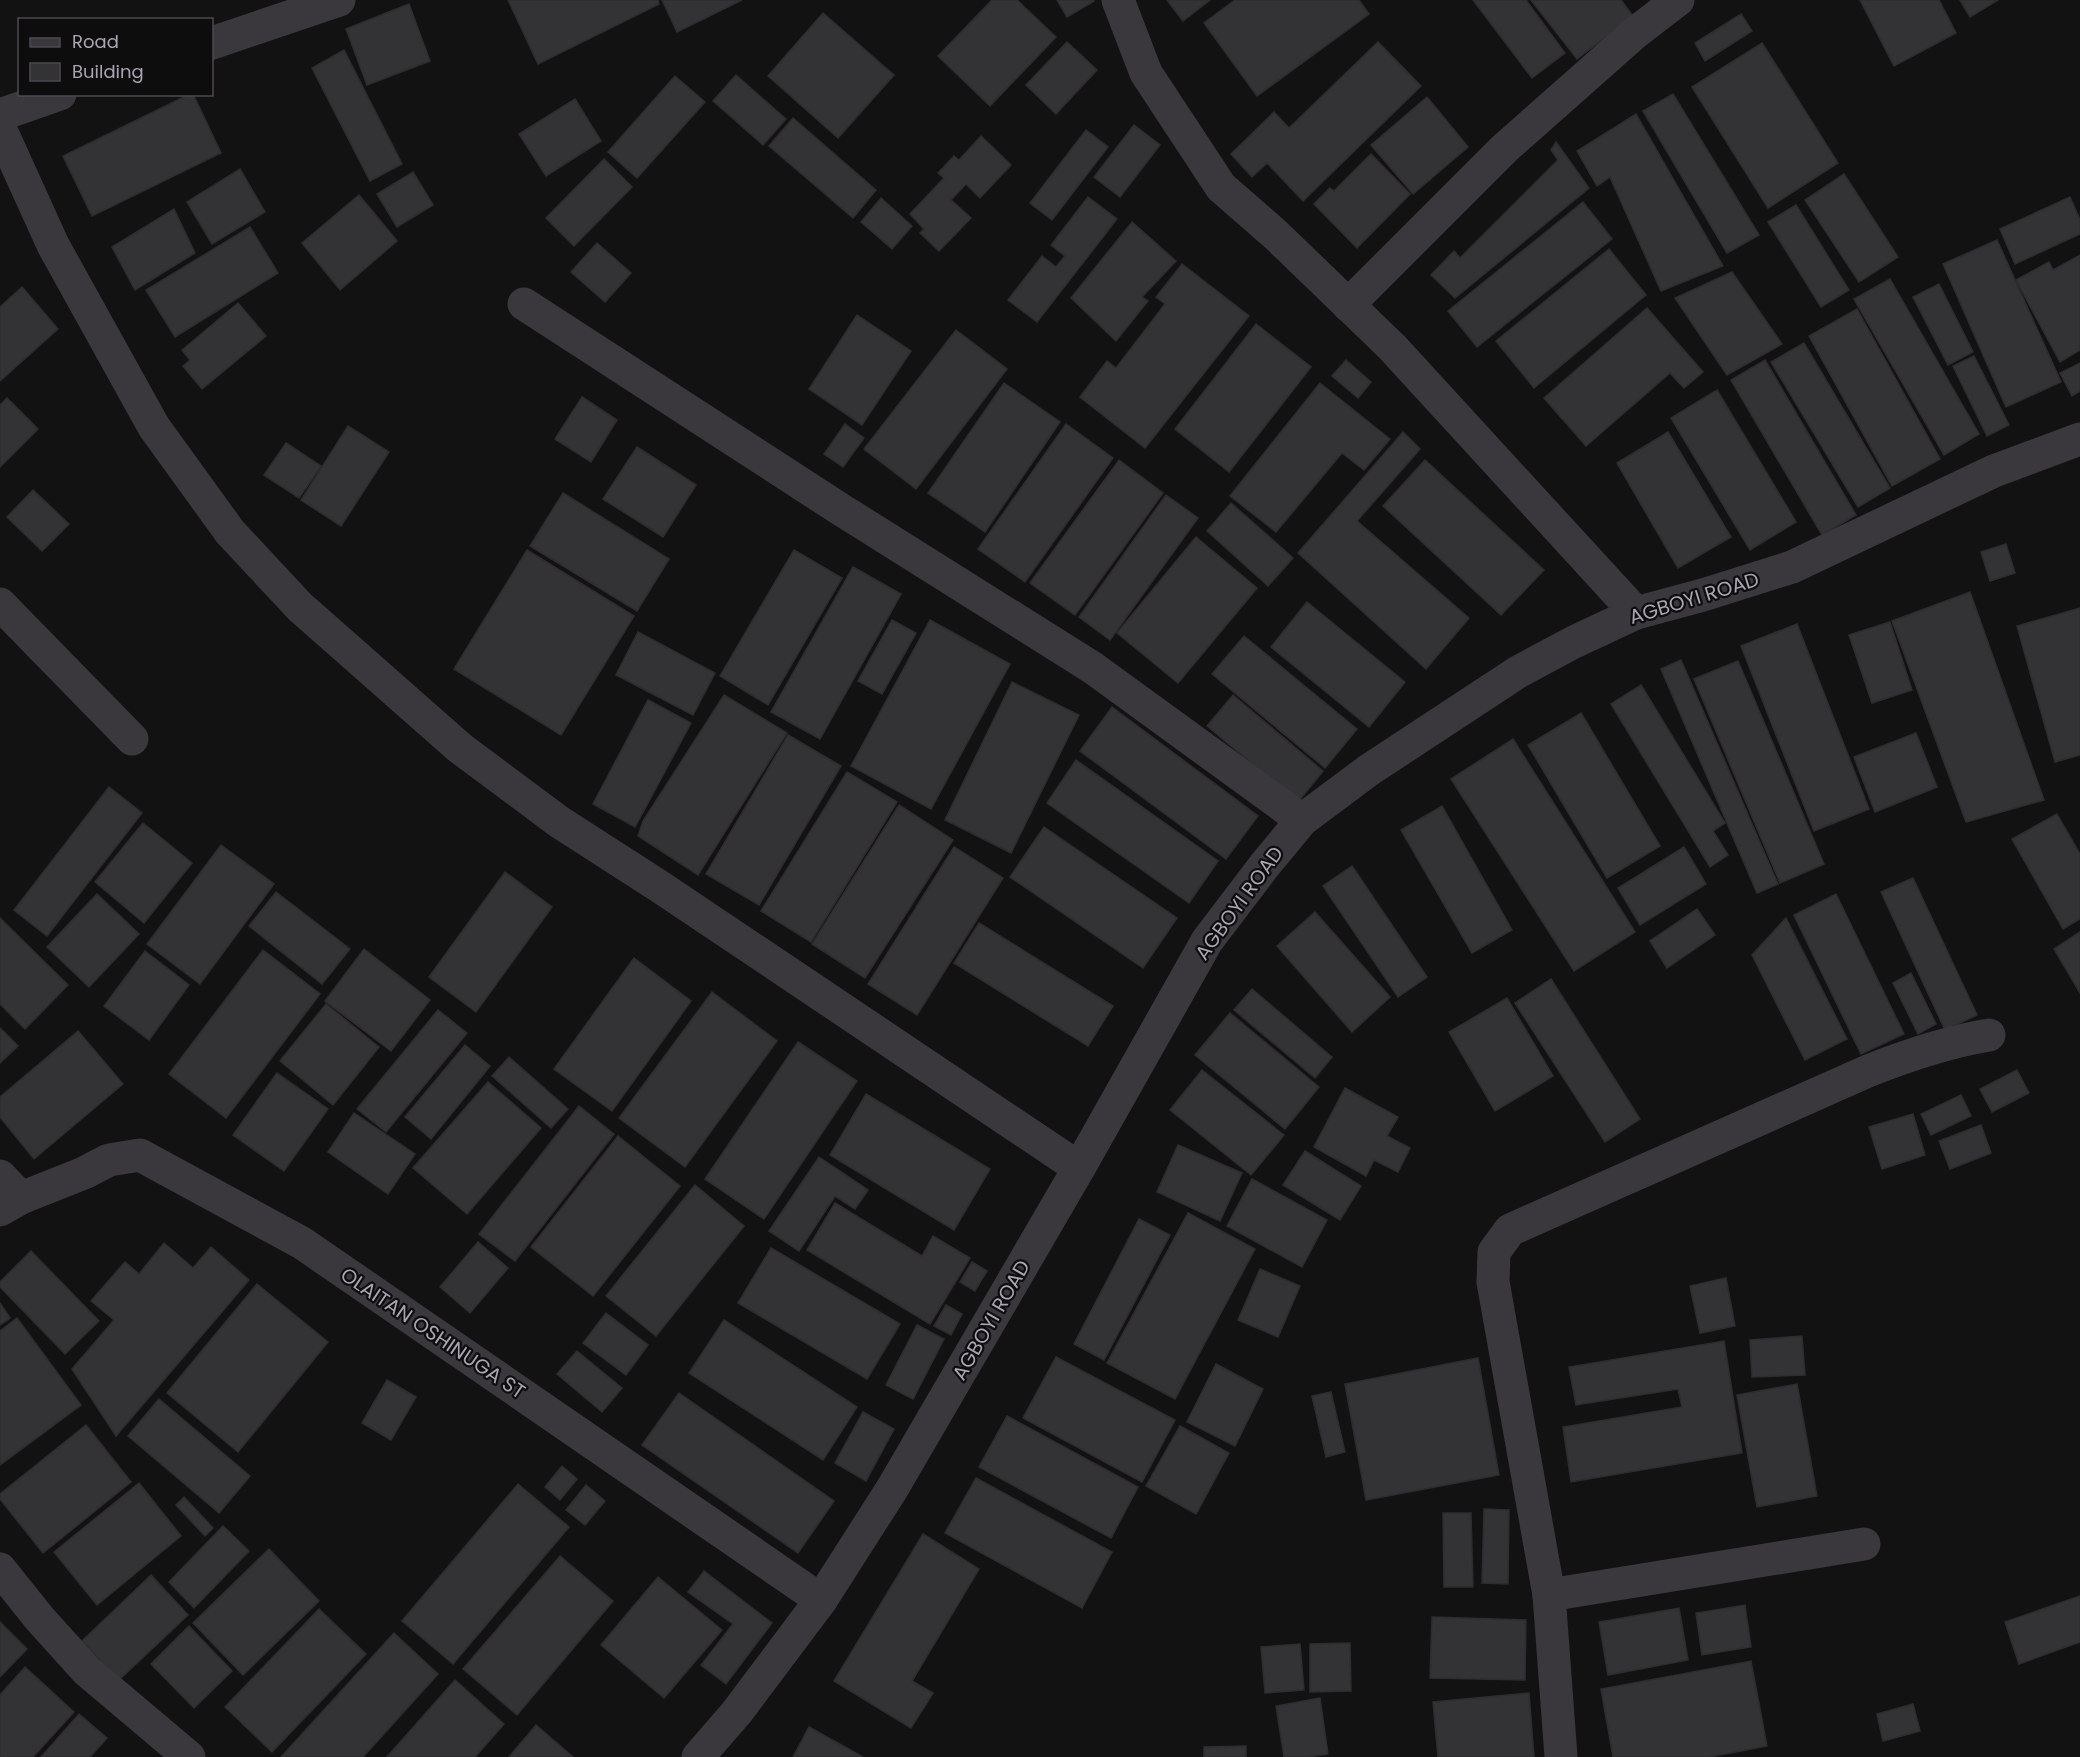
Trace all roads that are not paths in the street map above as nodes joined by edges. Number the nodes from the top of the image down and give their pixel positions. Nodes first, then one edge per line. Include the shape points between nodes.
1 (339, 0) edge
2 (1118, 0) edge
3 (1678, 0) edge
4 (213, 43) edge
5 (54, 96) edge
6 (0, 115) edge
7 (0, 128) edge
8 (524, 304) dead end
9 (1348, 305) junction
10 (2080, 439) edge
11 (0, 604) edge
12 (1636, 613) junction
13 (132, 739) dead end
14 (1302, 820) junction
15 (1989, 1035) dead end
16 (1079, 1168) junction
17 (7, 1195) edge
18 (1864, 1544) dead end
19 (0, 1569) edge
20 (1549, 1595) junction
21 (821, 1600) junction
22 (189, 1757) edge
23 (698, 1757) edge
24 (1561, 1757) edge

1 - 4 street
2 - 9 street via 1146,73 1221,187
3 - 9 street via 1505,148
5 - 6 street
7 - 16 street via 53,245 154,427 230,532 300,607 460,748 558,821
8 - 14 street via 1093,668
9 - 12 street via 1392,347
10 - 12 street, AGBOYI ROAD via 1994,471 1792,567
11 - 13 street
12 - 14 street, AGBOYI ROAD via 1518,672 1369,770
14 - 16 street, AGBOYI ROAD via 1207,941
15 - 20 street via 1916,1052 1868,1071 1510,1230 1494,1252 1493,1282
16 - 21 street, AGBOYI ROAD via 892,1489
17 - 21 street, OLAITAN OSHINUGA ST via 84,1173 110,1160 140,1155 302,1243
18 - 20 street
19 - 22 street via 87,1671
20 - 24 street
21 - 23 street, AGBOYI ROAD

